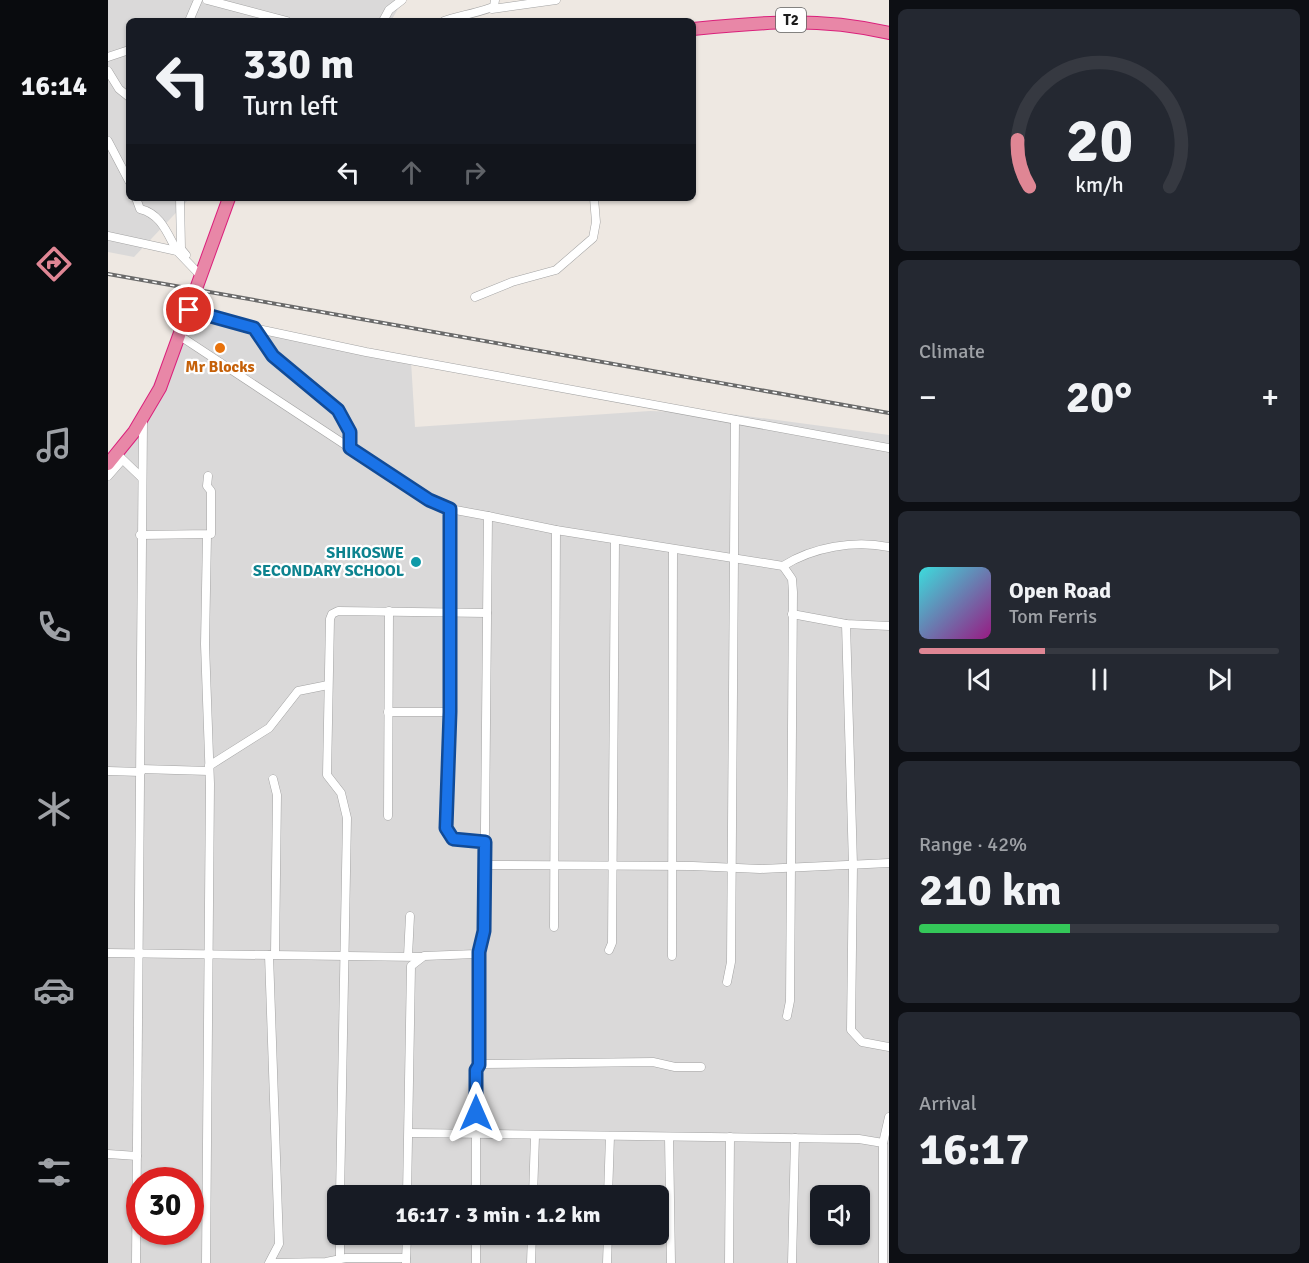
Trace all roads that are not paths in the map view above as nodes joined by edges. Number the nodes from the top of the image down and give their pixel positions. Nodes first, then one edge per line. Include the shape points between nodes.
1 (198, 0) edge
2 (207, 0) edge
3 (402, 0) edge
4 (495, 0) edge
5 (556, 0) edge
6 (222, 2) edge
7 (492, 9) junction
8 (190, 18) edge
9 (277, 18) edge
10 (385, 18) edge
11 (453, 18) edge
12 (696, 29) edge
13 (889, 33) edge
14 (126, 51) edge
15 (108, 57) edge
16 (108, 71) edge
17 (126, 95) edge
18 (108, 141) edge
19 (126, 175) edge
20 (137, 201) edge
21 (180, 201) edge
22 (228, 201) edge
23 (594, 201) edge
24 (108, 236) edge
25 (177, 251) junction
26 (197, 271) junction
27 (475, 297) dead end
28 (189, 310) junction
29 (254, 328) junction
30 (180, 336) junction
31 (143, 418) junction
32 (735, 420) junction
33 (350, 448) junction
34 (889, 448) edge
35 (120, 457) junction
36 (108, 464) edge
37 (108, 476) edge
38 (208, 476) dead end
39 (141, 477) junction
40 (450, 509) junction
41 (489, 516) junction
42 (556, 530) junction
43 (140, 535) junction
44 (207, 536) junction
45 (615, 540) junction
46 (889, 548) edge
47 (674, 549) junction
48 (733, 560) junction
49 (783, 566) junction
50 (389, 611) junction
51 (450, 611) junction
52 (487, 613) junction
53 (792, 614) junction
54 (846, 624) junction
55 (889, 626) edge
56 (328, 685) junction
57 (388, 712) junction
58 (450, 712) junction
59 (209, 768) junction
60 (141, 770) junction
61 (108, 771) edge
62 (273, 779) dead end
63 (388, 816) dead end
64 (485, 842) junction
65 (889, 863) edge
66 (553, 864) junction
67 (853, 864) junction
68 (486, 865) junction
69 (613, 866) junction
70 (673, 866) junction
71 (731, 867) junction
72 (793, 867) junction
73 (410, 916) dead end
74 (554, 927) dead end
75 (609, 950) dead end
76 (479, 952) junction
77 (108, 953) edge
78 (138, 954) junction
79 (207, 954) junction
80 (272, 954) junction
81 (345, 954) junction
82 (408, 956) junction
83 (672, 956) dead end
84 (422, 957) junction
85 (727, 982) dead end
86 (787, 1016) dead end
87 (889, 1047) edge
88 (479, 1065) junction
89 (701, 1067) dead end
90 (889, 1117) edge
91 (409, 1133) junction
92 (476, 1135) junction
93 (536, 1136) junction
94 (610, 1136) junction
95 (669, 1137) junction
96 (730, 1137) junction
97 (795, 1138) junction
98 (883, 1143) junction
99 (108, 1154) edge
100 (137, 1156) junction
101 (137, 1167) edge
102 (340, 1185) edge
103 (408, 1185) edge
104 (476, 1185) edge
105 (534, 1185) edge
106 (608, 1185) edge
107 (206, 1207) joint
108 (137, 1245) edge
109 (340, 1245) edge
110 (407, 1245) edge
111 (476, 1245) edge
112 (532, 1245) edge
113 (608, 1245) edge
114 (340, 1258) junction
115 (406, 1260) edge
116 (326, 1262) edge
117 (136, 1263) edge
118 (206, 1263) edge
119 (271, 1263) edge
120 (476, 1263) edge
121 (531, 1263) edge
122 (608, 1263) edge
123 (671, 1263) edge
124 (729, 1263) edge
125 (792, 1263) edge
126 (883, 1263) edge

1 - 8 street
2 - 6 street
3 - 10 street
4 - 7 street
5 - 7 street
6 - 9 street
7 - 11 street
12 - 13 highway, T2 via 796,20
14 - 15 street
16 - 17 street
18 - 19 street
20 - 25 street via 140,208 163,224
21 - 26 street via 181,249
22 - 26 highway
23 - 27 street via 593,238 556,270
24 - 25 street
25 - 26 street
26 - 28 highway
28 - 29 street
28 - 30 highway
29 - 32 street
29 - 33 street via 273,356 338,410 350,432
30 - 31 highway via 160,388
30 - 33 street
31 - 35 highway
31 - 39 street
32 - 34 street
32 - 48 street
33 - 40 street via 429,500
35 - 36 highway
35 - 37 street
35 - 39 street
38 - 44 street via 212,530
39 - 43 street
40 - 41 street
40 - 51 street
41 - 42 street
41 - 52 street
42 - 45 street
42 - 66 street
43 - 44 street
43 - 60 street
44 - 59 street
45 - 47 street
45 - 69 street
46 - 49 street via 834,547 811,551
47 - 48 street
47 - 70 street
48 - 49 street
48 - 71 street
49 - 53 street via 792,579
50 - 51 street
50 - 56 street via 332,614
50 - 57 street
51 - 52 street
51 - 58 street
52 - 64 street
53 - 54 street
53 - 72 street
54 - 55 street
54 - 67 street
56 - 59 street via 298,691 268,728
56 - 81 street via 327,775 341,793 347,818
57 - 58 street
57 - 63 street
58 - 64 street via 446,828 453,839
59 - 60 street
59 - 79 street
60 - 61 street
60 - 78 street
62 - 80 street via 277,795
64 - 68 street
65 - 67 street
66 - 68 street
66 - 69 street
66 - 74 street
67 - 72 street
67 - 87 street via 851,1030 862,1042
68 - 76 street via 484,931
69 - 70 street
69 - 75 street
70 - 71 street
70 - 83 street
71 - 72 street
71 - 85 street via 731,962
72 - 86 street
73 - 82 street
76 - 84 street
76 - 88 street
77 - 78 street
78 - 79 street
78 - 100 street
79 - 80 street
79 - 107 street
80 - 81 street
80 - 119 street via 279,1244
81 - 82 street
81 - 102 street
82 - 84 street
84 - 91 street via 411,966
88 - 89 street via 613,1062
88 - 92 street
90 - 98 street
91 - 92 street
91 - 103 street
92 - 93 street
92 - 104 street
93 - 94 street
93 - 105 street
94 - 95 street
94 - 106 street
95 - 96 street
95 - 123 street
96 - 97 street
96 - 124 street
97 - 98 street
97 - 125 street
98 - 126 street
99 - 100 street
100 - 101 street
107 - 118 street
108 - 117 street
109 - 114 street
110 - 115 street
111 - 120 street
112 - 121 street
113 - 122 street
114 - 115 street
114 - 116 street
116 - 119 street

